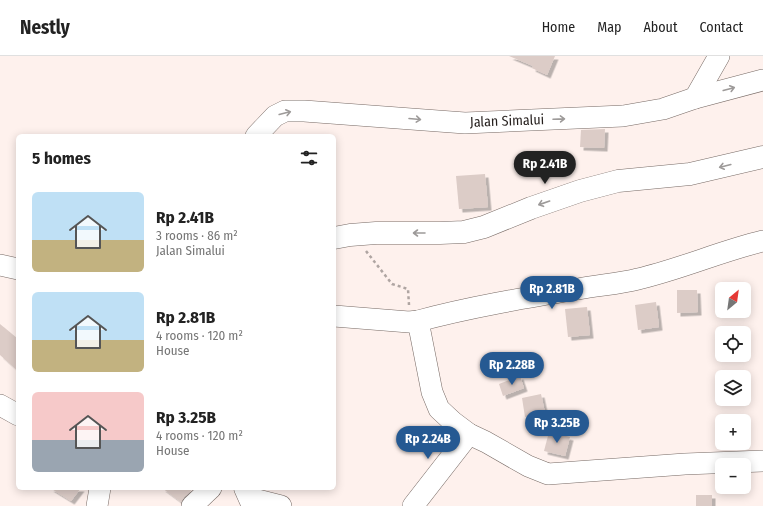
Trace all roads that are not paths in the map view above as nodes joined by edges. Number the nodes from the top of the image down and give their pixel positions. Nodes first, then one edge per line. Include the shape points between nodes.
1 (719, 56) edge
2 (763, 80) edge
3 (695, 98) junction
4 (258, 134) edge
5 (763, 157) edge
6 (336, 238) edge
7 (763, 241) edge
8 (0, 265) edge
9 (16, 269) edge
10 (336, 316) edge
11 (413, 321) junction
12 (0, 404) edge
13 (16, 414) edge
14 (469, 434) junction
15 (763, 461) edge
16 (100, 490) edge
17 (209, 490) edge
18 (249, 497) edge
19 (97, 506) edge
20 (192, 506) edge
21 (281, 506) edge
22 (413, 506) edge

1 - 3 street
3 -> 2 street, Jalan Simalui
4 -> 3 street, Jalan Simalui via 276,116 286,111 304,110 465,123 623,116 663,109
5 -> 6 main road via 690,174 618,181 580,191 464,232 376,233
7 - 11 street via 638,279
8 - 9 street
10 - 11 street
11 - 14 street via 437,403 448,418
12 - 13 street
14 - 15 street via 548,474
14 - 22 street
16 - 19 street
17 - 20 street
18 - 21 street

